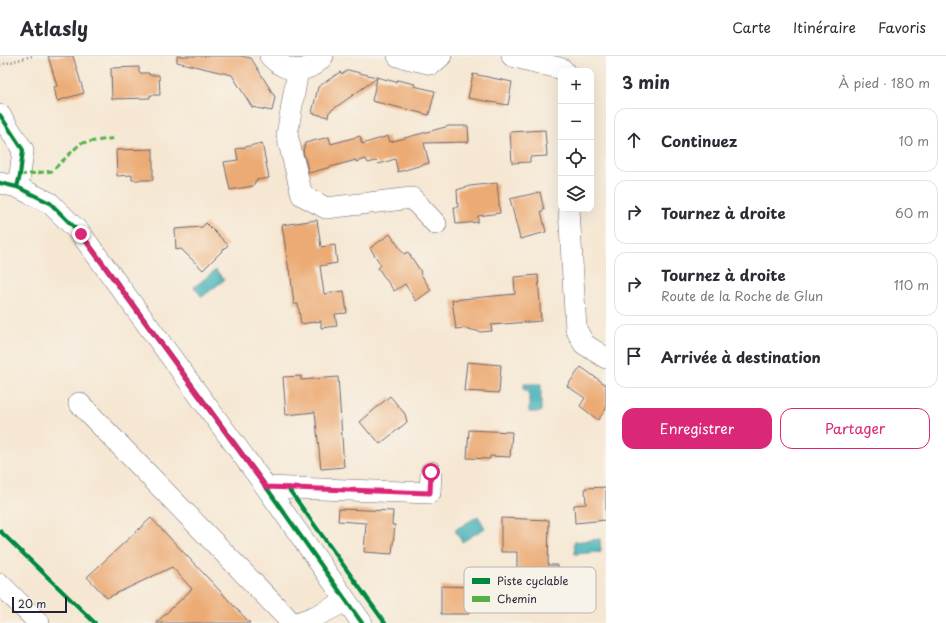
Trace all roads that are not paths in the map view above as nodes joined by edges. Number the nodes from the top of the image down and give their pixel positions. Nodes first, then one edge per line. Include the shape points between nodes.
1 (270, 56) edge
2 (323, 56) edge
3 (398, 56) edge
4 (441, 56) edge
5 (512, 56) edge
6 (558, 68) edge
7 (298, 70) junction
8 (0, 115) edge
9 (9, 185) edge
10 (569, 212) edge
11 (436, 224) dead end
12 (606, 358) edge
13 (79, 403) dead end
14 (431, 472) dead end
15 (266, 487) junction
16 (0, 584) edge
17 (346, 601) junction
18 (39, 623) edge
19 (292, 623) edge
20 (297, 623) edge
21 (362, 623) edge

1 - 7 street via 278,64
2 - 7 street via 316,64
3 - 4 street via 432,64
5 - 6 street
7 - 11 street via 287,136 302,195 326,208 412,198
8 - 9 street via 23,150 20,175
9 - 15 street via 50,203 81,234
10 - 12 street via 576,329 584,344
13 - 19 street
14 - 15 street via 430,493
15 - 17 street
16 - 18 street
17 - 20 street
17 - 21 street

